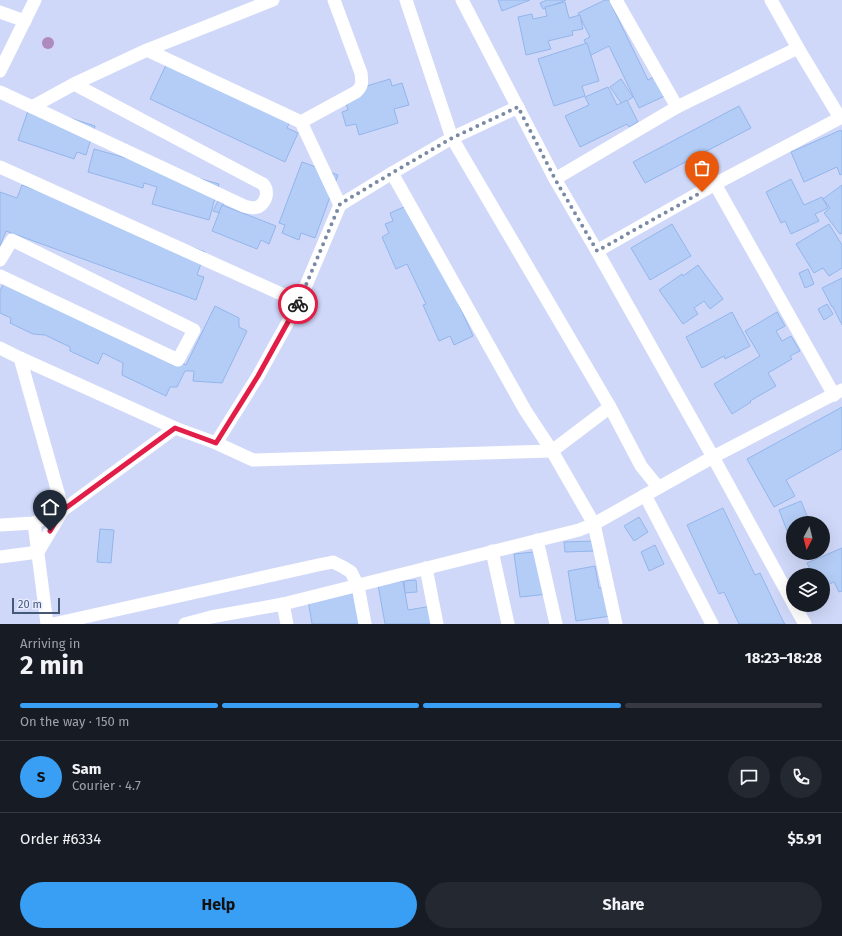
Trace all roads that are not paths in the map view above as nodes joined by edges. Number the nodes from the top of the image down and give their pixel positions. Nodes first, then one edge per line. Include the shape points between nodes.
1 (35, 0) edge
2 (273, 0) edge
3 (334, 0) edge
4 (406, 0) edge
5 (462, 0) edge
6 (616, 0) edge
7 (771, 0) edge
8 (0, 12) edge
9 (25, 21) junction
10 (798, 48) junction
11 (148, 50) junction
12 (0, 70) edge
13 (74, 84) junction
14 (0, 92) edge
15 (32, 107) junction
16 (518, 107) junction
17 (677, 108) junction
18 (841, 120) edge
19 (301, 122) junction
20 (452, 138) junction
21 (0, 167) edge
22 (392, 173) junction
23 (555, 179) junction
24 (715, 184) junction
25 (340, 204) junction
26 (597, 251) junction
27 (0, 260) edge
28 (0, 276) edge
29 (299, 302) junction
30 (0, 348) edge
31 (20, 358) junction
32 (838, 393) edge
33 (610, 407) junction
34 (175, 428) junction
35 (216, 443) junction
36 (552, 451) junction
37 (713, 457) junction
38 (658, 487) junction
39 (644, 495) junction
40 (63, 510) junction
41 (34, 523) junction
42 (594, 524) junction
43 (0, 525) edge
44 (537, 540) junction
45 (492, 551) junction
46 (38, 552) junction
47 (0, 557) edge
48 (426, 568) junction
49 (358, 586) junction
50 (786, 589) edge
51 (283, 604) junction
52 (798, 612) edge
53 (212, 621) edge
54 (47, 624) edge
55 (53, 624) edge
56 (185, 624) edge
57 (287, 624) edge
58 (365, 624) edge
59 (437, 624) edge
60 (508, 624) edge
61 (556, 624) edge
62 (616, 624) edge
63 (712, 624) edge
64 (805, 624) edge

1 - 9 street
2 - 11 street
3 - 19 street via 361,74 361,88
4 - 20 street
5 - 16 street
6 - 17 street
7 - 10 street
8 - 9 street
9 - 12 street
10 - 17 street
10 - 18 street
11 - 13 street
11 - 19 street
13 - 15 street
13 - 15 street via 263,184 266,187 266,198 263,203 252,208 244,206
14 - 15 street
16 - 20 street
16 - 23 street
17 - 23 street
18 - 24 street
19 - 25 street
20 - 22 street
20 - 33 street
21 - 29 street
22 - 25 street
22 - 36 street via 525,410
23 - 26 street
24 - 26 street
24 - 32 street
25 - 29 street
26 - 37 street
27 - 28 street via 12,240 194,330 178,360
29 - 35 street via 258,376
30 - 31 street
31 - 34 street
31 - 40 street
32 - 37 street
33 - 36 street
33 - 38 street via 641,466
34 - 35 street
34 - 40 street
35 - 36 street via 253,460
36 - 42 street
37 - 38 street
37 - 50 street
38 - 39 street
39 - 42 street
39 - 63 street
40 - 41 street
40 - 46 street
41 - 43 street
41 - 46 street
42 - 44 street
42 - 62 street
44 - 45 street
44 - 61 street
45 - 48 street
45 - 60 street
46 - 47 street
46 - 54 street
48 - 49 street
48 - 59 street
49 - 51 street
49 - 55 street via 351,572 333,562
49 - 58 street
51 - 53 street
51 - 57 street
52 - 64 street
53 - 56 street

